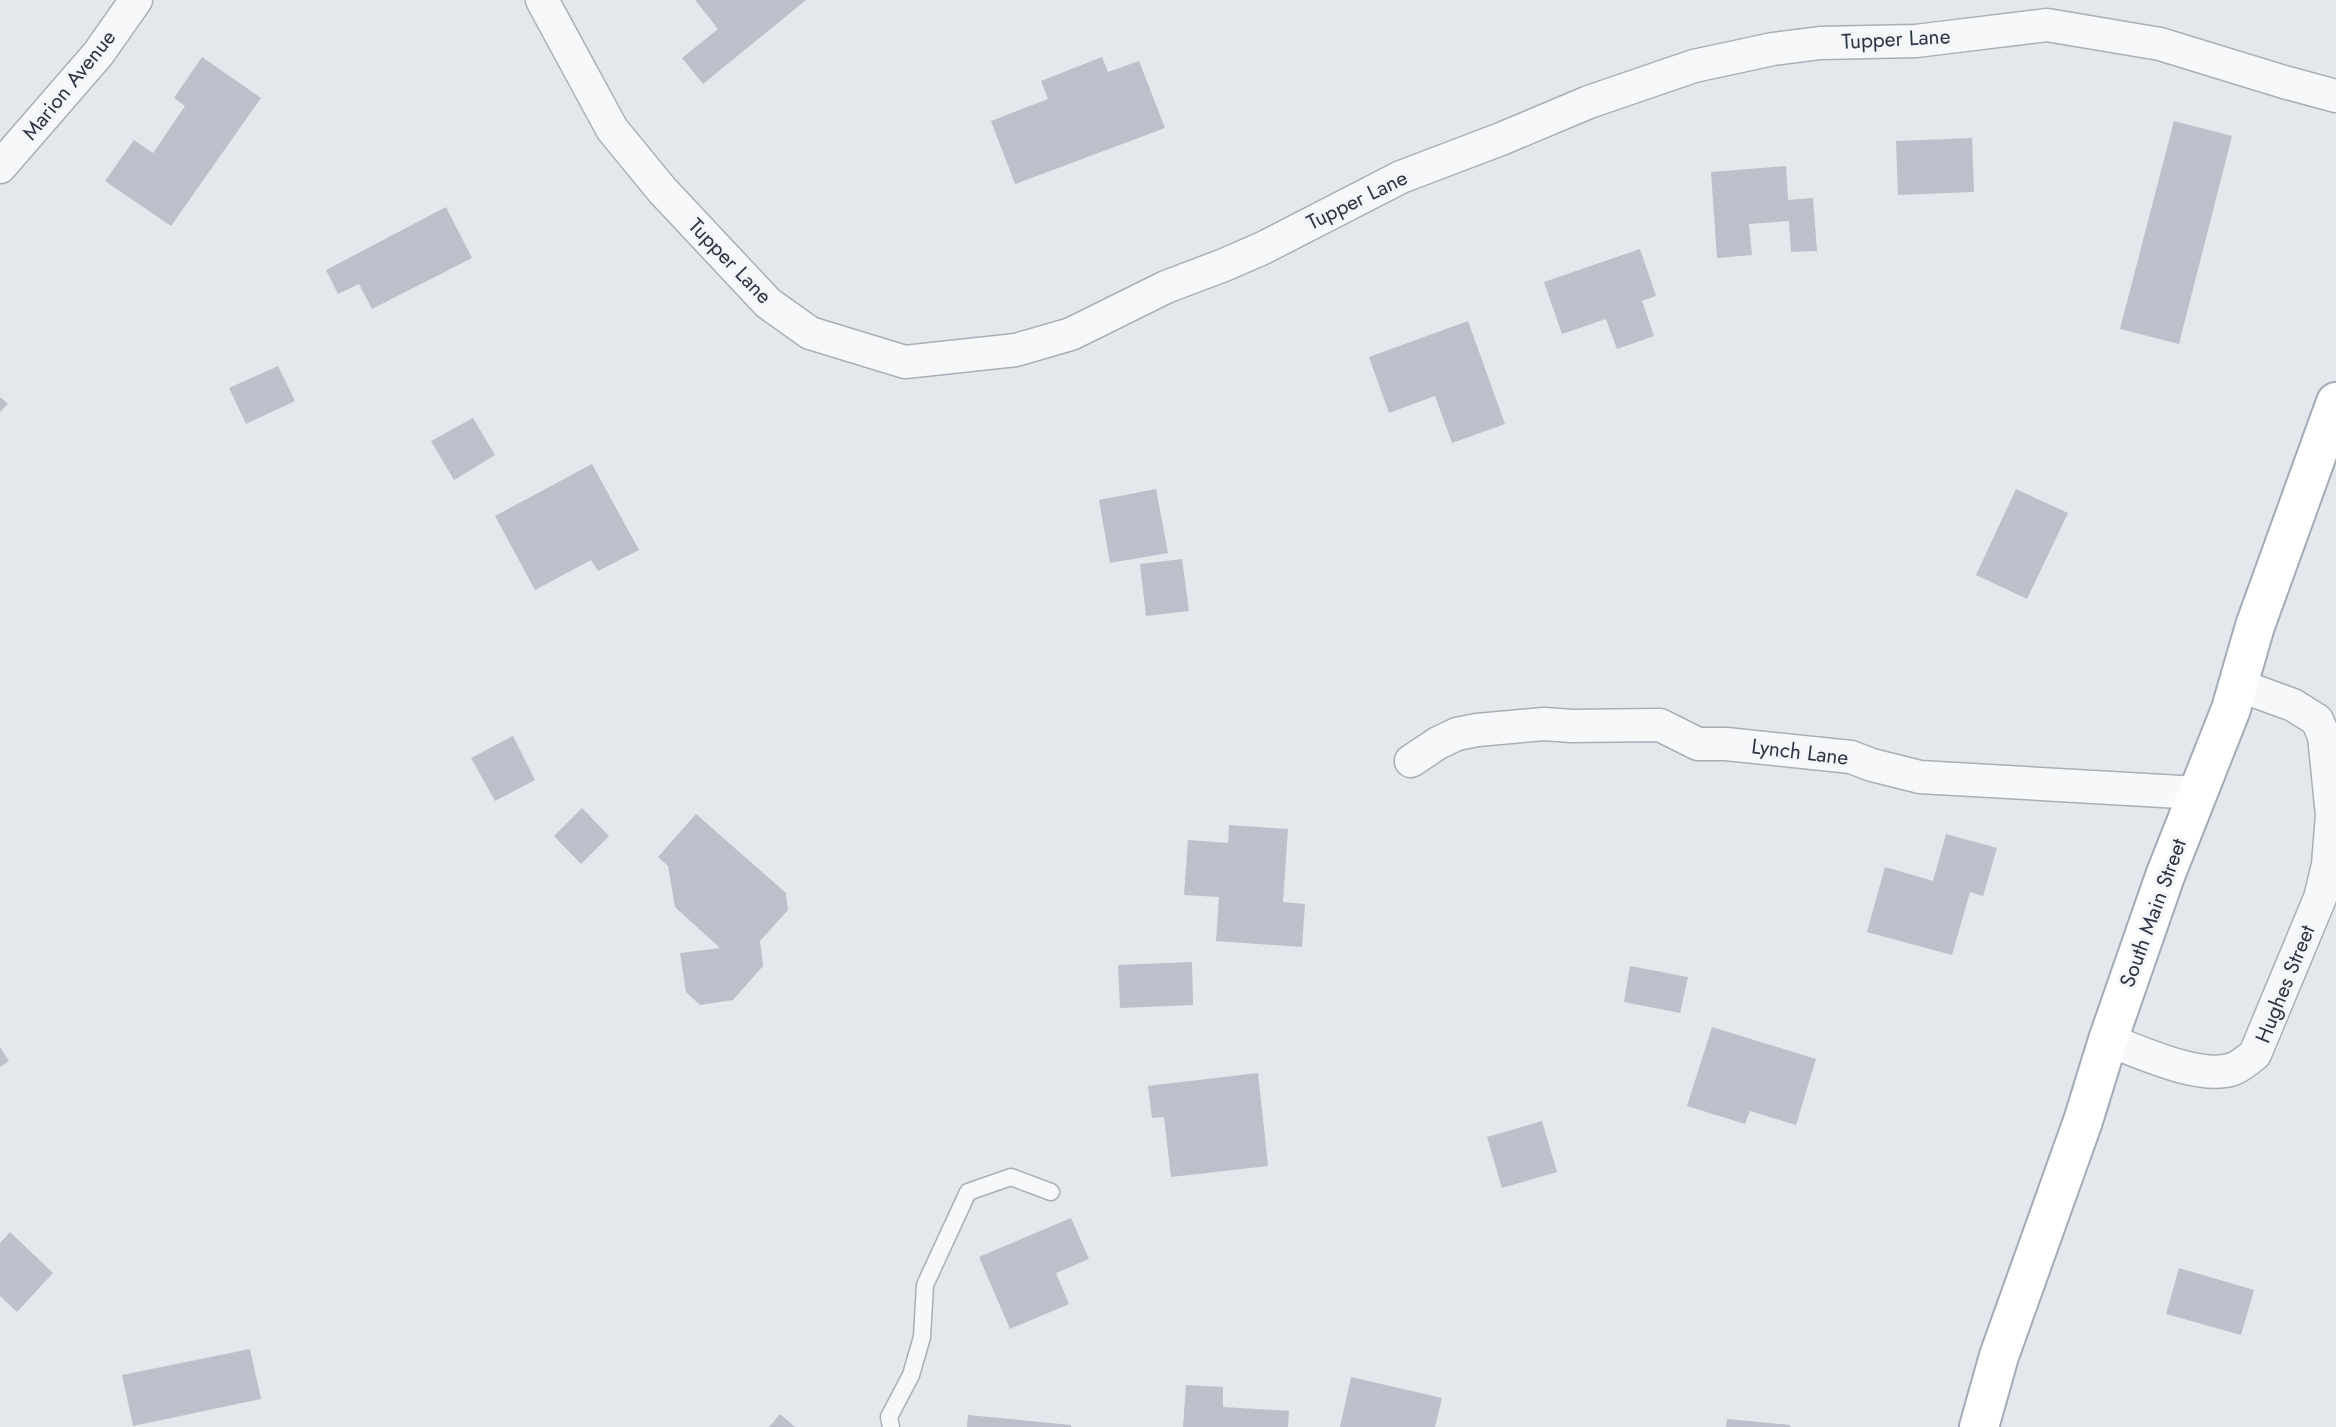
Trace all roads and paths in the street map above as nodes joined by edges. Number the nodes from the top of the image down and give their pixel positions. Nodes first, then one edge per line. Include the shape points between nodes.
1 (136, 0) edge
2 (542, 0) edge
3 (2336, 96) edge
4 (0, 167) edge
5 (2336, 402) edge
6 (2238, 685) junction
7 (1411, 761) dead end
8 (2198, 793) junction
9 (2108, 1040) junction
10 (1051, 1192) dead end
11 (891, 1427) edge
12 (1979, 1427) edge

1 - 4 street, Marion Avenue via 98,54
2 - 3 street, Tupper Lane via 612,129 768,303 810,333 905,362 1016,350 1070,334 1166,287 1263,248 1401,177 1589,102 1694,66 1773,49 1916,41 2047,25 2160,44
5 - 6 main road, South Main Street
6 - 8 main road, South Main Street
6 - 9 street, Hughes Street via 2318,720 2332,815 2320,898 2255,1054 2235,1069 2220,1072 2180,1067
7 - 8 street, Lynch Lane via 1438,743 1477,730 1544,724 1660,725 1698,744 1851,757 1920,777
8 - 9 main road, South Main Street
9 - 12 main road, South Main Street
10 - 11 lane via 1011,1177 968,1192 925,1285 922,1337 911,1375 889,1417

